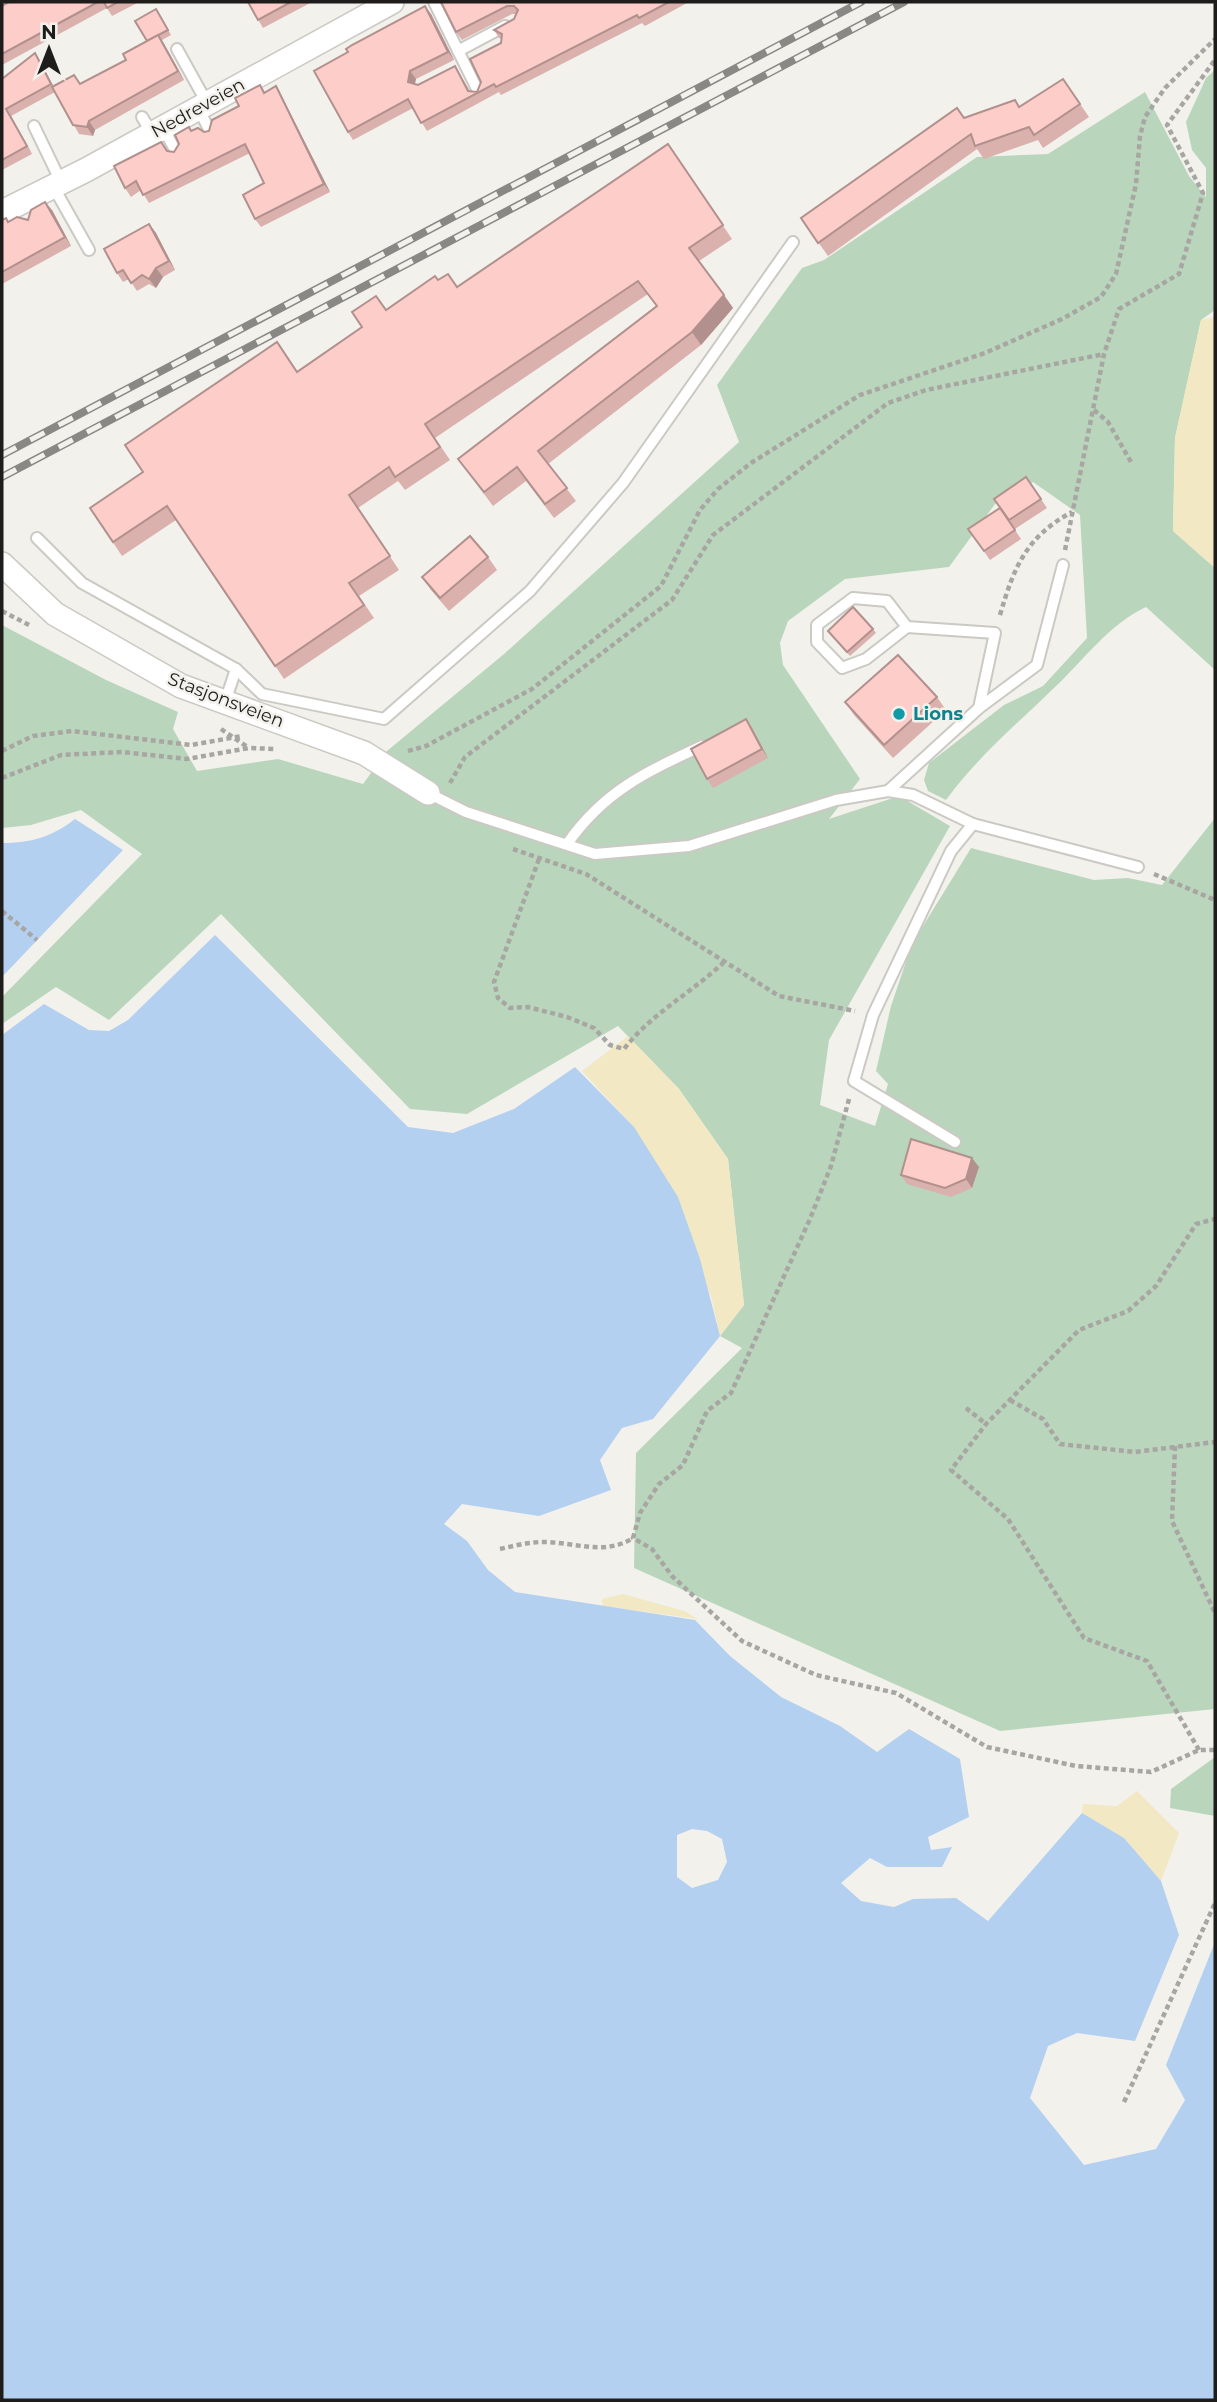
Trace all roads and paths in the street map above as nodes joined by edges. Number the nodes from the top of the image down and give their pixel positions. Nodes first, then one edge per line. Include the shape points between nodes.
1 (392, 2) edge
2 (434, 2) edge
3 (516, 21) edge
4 (1215, 39) edge
5 (177, 49) dead end
6 (458, 51) junction
7 (477, 59) edge
8 (1215, 60) edge
9 (465, 65) junction
10 (454, 71) edge
11 (479, 93) edge
12 (202, 106) junction
13 (34, 126) dead end
14 (152, 126) junction
15 (211, 134) edge
16 (177, 153) edge
17 (57, 184) junction
18 (16, 208) edge
19 (793, 242) dead end
20 (89, 250) dead end
21 (1104, 354) junction
22 (1093, 410) junction
23 (1131, 462) dead end
24 (1072, 512) junction
25 (37, 538) dead end
26 (2, 564) edge
27 (1063, 565) joint
28 (907, 627) junction
29 (995, 633) junction
30 (236, 669) junction
31 (225, 702) junction
32 (979, 708) junction
33 (232, 736) dead end
34 (702, 746) edge
35 (284, 750) dead end
36 (2, 751) edge
37 (372, 757) junction
38 (2, 778) edge
39 (888, 792) junction
40 (434, 796) junction
41 (973, 824) junction
42 (567, 844) junction
43 (545, 850) dead end
44 (539, 859) junction
45 (1138, 867) joint
46 (1215, 900) edge
47 (2, 911) edge
48 (37, 940) dead end
49 (723, 963) junction
50 (873, 1015) junction
51 (854, 1081) junction
52 (955, 1142) dead end
53 (1215, 1219) edge
54 (1010, 1400) junction
55 (966, 1408) dead end
56 (986, 1423) junction
57 (1215, 1442) edge
58 (1175, 1446) junction
59 (633, 1538) junction
60 (500, 1549) dead end
61 (1215, 1613) edge
62 (1215, 1750) edge
63 (1199, 1751) junction
64 (1215, 1903) edge
65 (1124, 2102) dead end

1 - 12 street, Nedreveien via 365,23
2 - 6 lane
3 - 6 lane
4 - 37 path via 1165,88 1145,117 1116,274 1101,297 1017,339 883,385 823,416 718,489 700,510 661,586 532,689 426,746
5 - 12 lane
6 - 9 lane
7 - 9 lane
8 - 21 path via 1167,125 1203,193 1179,274 1119,309
9 - 10 lane
9 - 11 lane
12 - 14 street, Nedreveien
12 - 15 lane
13 - 17 lane
14 - 16 lane
14 - 17 street, Nedreveien
17 - 18 street, Nedreveien
17 - 20 lane
19 - 30 lane via 623,483 539,582 384,719 262,694
21 - 22 path
21 - 40 path via 926,390 888,403 713,535 672,600 465,757
22 - 23 path via 1108,422
22 - 24 path
24 - 27 path
24 - 29 path via 1050,524 1028,545 1010,580
25 - 30 lane via 82,583
26 - 31 street, Stasjonsveien via 55,614 181,686
27 - 32 lane via 1037,665
28 - 28 lane via 887,601 853,598 817,625 817,642 842,668 866,660
28 - 29 lane
29 - 32 lane
30 - 31 lane
31 - 37 street, Stasjonsveien
32 - 39 lane
33 - 36 path via 191,745 72,731 33,736
34 - 42 lane via 632,779 583,821
35 - 38 path via 249,748 187,759 122,752 61,755
37 - 40 street, Stasjonsveien
39 - 41 lane via 913,794
39 - 42 lane via 836,800 689,846 595,854
40 - 42 lane via 466,812
41 - 45 lane
41 - 50 lane via 951,851
43 - 44 path via 508,848
44 - 49 path via 586,874
44 - 49 path via 494,982 498,998 509,1008 528,1007 567,1017 594,1028 610,1045 624,1049 641,1027
45 - 46 path
47 - 48 path
49 - 50 path via 779,996
50 - 51 lane
51 - 52 lane
51 - 59 path via 831,1166 731,1393 707,1411 683,1465 659,1484 640,1513
53 - 54 path via 1196,1224 1156,1286 1128,1311 1079,1330
54 - 56 path
54 - 58 path via 1043,1419 1060,1444 1135,1452
55 - 56 path
56 - 63 path via 951,1470 1008,1519 1084,1638 1147,1661
57 - 58 path
58 - 61 path via 1172,1521
59 - 60 path via 601,1550 544,1542
59 - 63 path via 652,1549 672,1577 742,1641 816,1675 896,1693 987,1747 1076,1766 1151,1772
62 - 63 path
64 - 65 path

